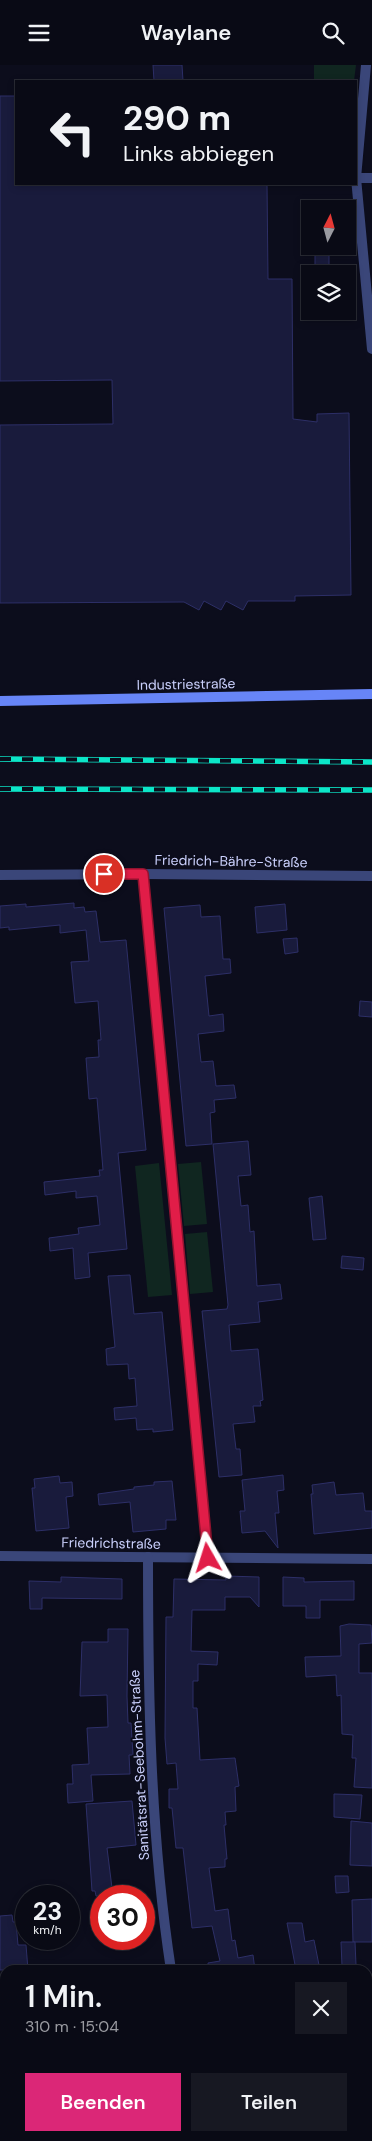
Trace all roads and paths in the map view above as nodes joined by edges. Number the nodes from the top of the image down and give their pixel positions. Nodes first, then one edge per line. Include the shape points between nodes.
1 (366, 65) edge
2 (357, 167) edge
3 (357, 178) edge
4 (372, 178) edge
5 (357, 185) edge
6 (372, 349) edge
7 (372, 694) edge
8 (0, 701) edge
9 (143, 874) junction
10 (0, 875) edge
11 (372, 876) edge
12 (0, 1556) edge
13 (148, 1557) junction
14 (208, 1558) junction
15 (372, 1559) edge
16 (170, 1965) edge

1 - 2 street
3 - 4 street
5 - 6 street
7 - 8 street, Industriestraße
9 - 10 street, Friedrich-Bähre-Straße
9 - 11 street, Friedrich-Bähre-Straße
9 - 14 street
12 - 13 street, Friedrichstraße
13 - 14 street, Friedrichstraße
13 - 16 street, Sanitätsrat-Seebohm-Straße via 147,1673 151,1776
14 - 15 street, Friedrichstraße

